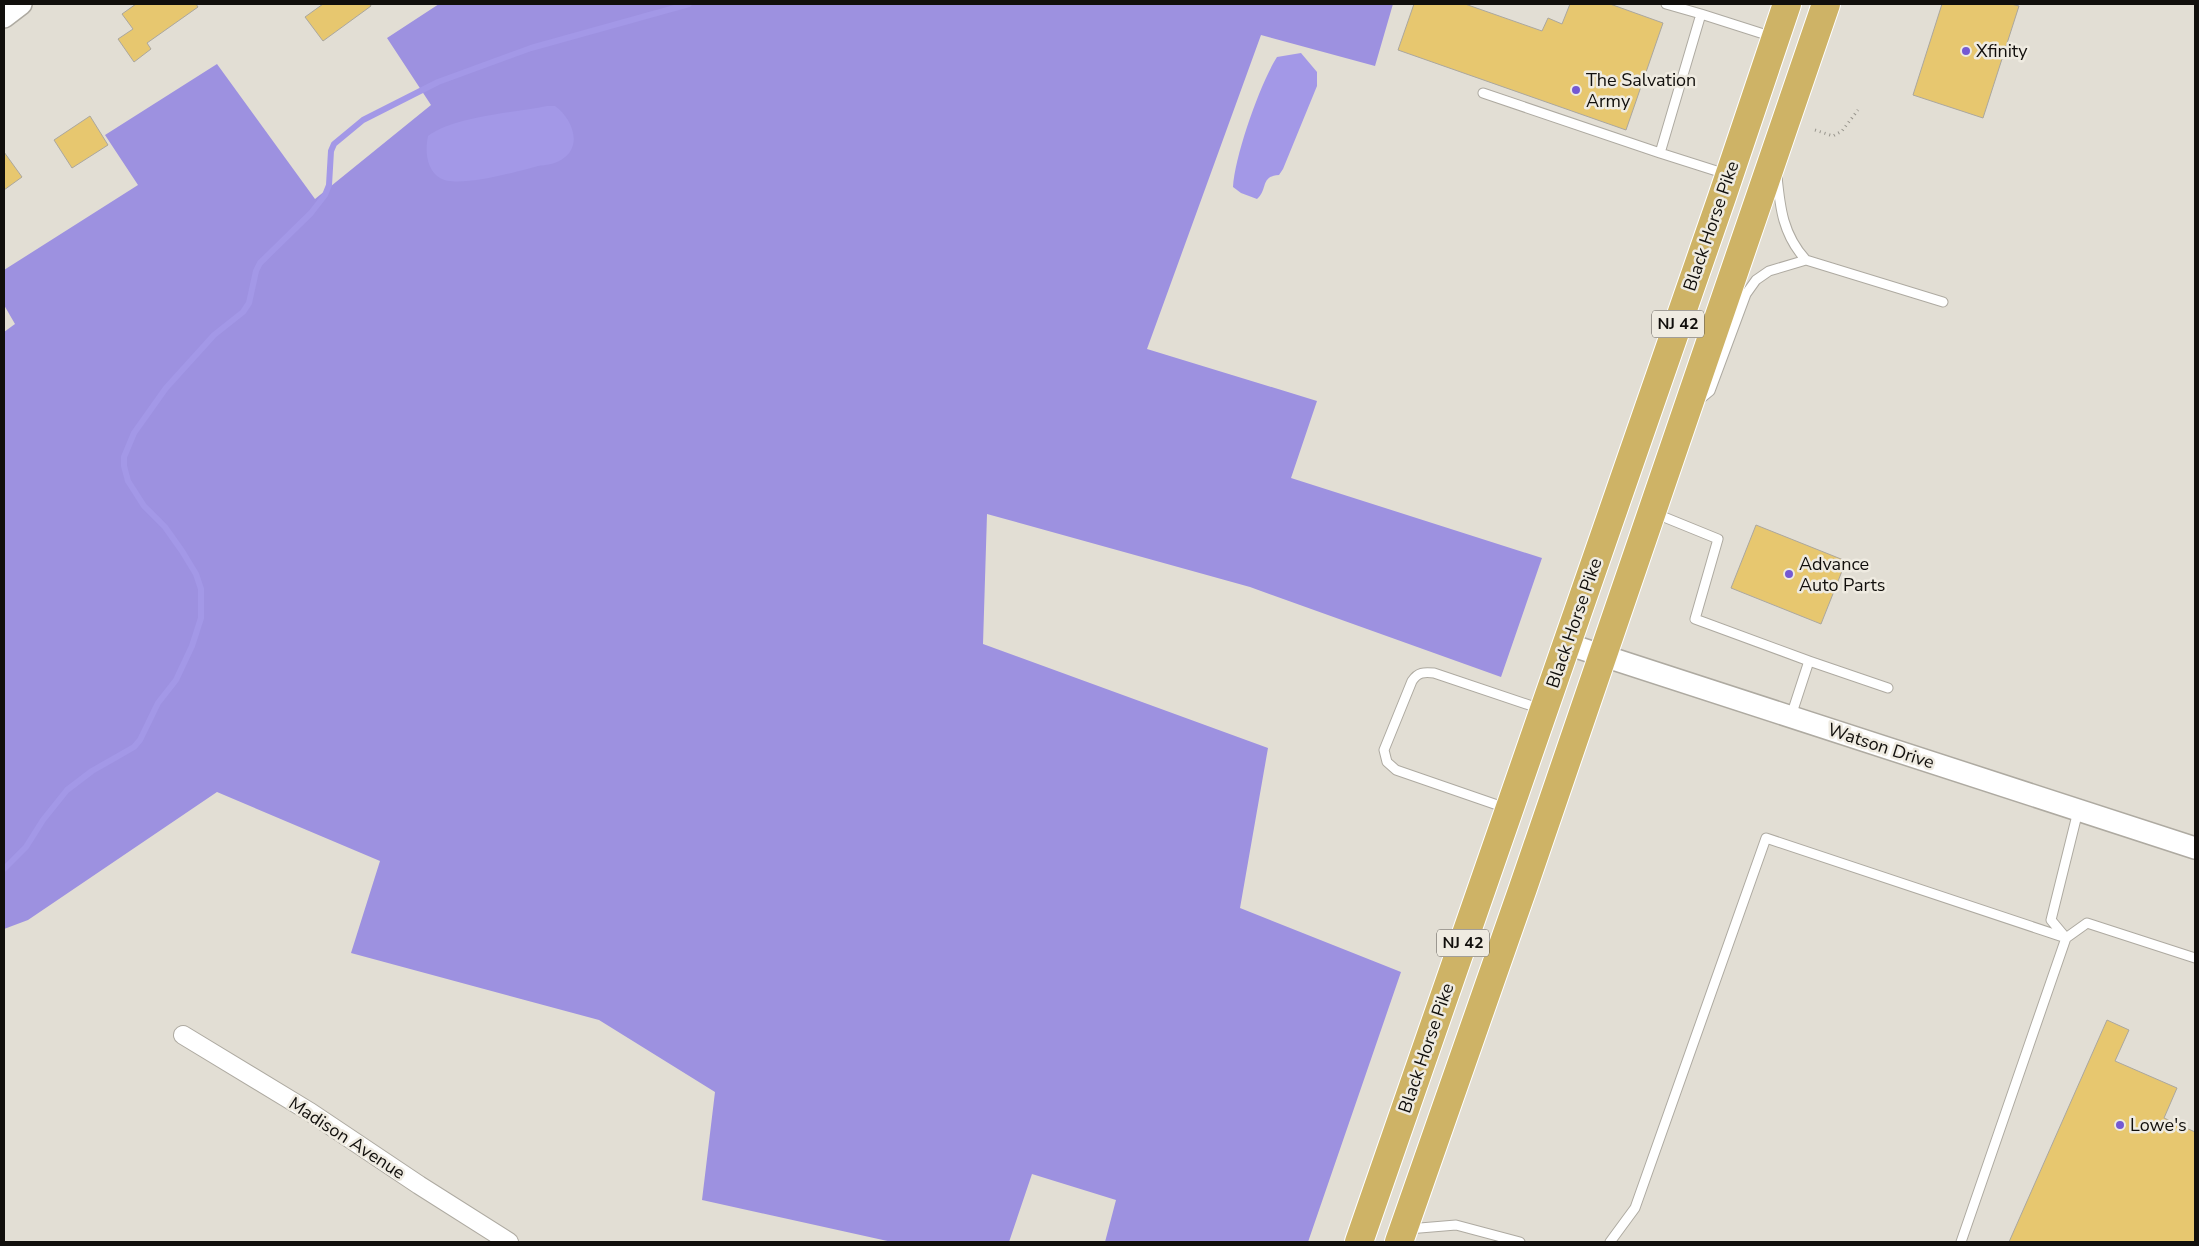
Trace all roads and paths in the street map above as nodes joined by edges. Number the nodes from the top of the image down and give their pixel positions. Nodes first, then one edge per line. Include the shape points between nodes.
1 (22, 4) edge
2 (1666, 4) edge
3 (1787, 4) edge
4 (1826, 4) edge
5 (1701, 14) junction
6 (4, 17) edge
7 (1776, 38) junction
8 (1483, 93) dead end
9 (1858, 110) dead end
10 (1816, 130) dead end
11 (1660, 153) junction
12 (1774, 154) junction
13 (1729, 175) junction
14 (1806, 260) junction
15 (1943, 302) dead end
16 (1687, 410) junction
17 (1652, 512) junction
18 (1567, 644) junction
19 (1603, 656) junction
20 (1810, 661) junction
21 (1888, 688) dead end
22 (1544, 710) junction
23 (1791, 717) junction
24 (1509, 809) junction
25 (2079, 809) junction
26 (2195, 848) edge
27 (2066, 938) junction
28 (2195, 958) edge
29 (183, 1036) dead end
30 (1401, 1236) edge
31 (509, 1242) edge
32 (1360, 1242) edge
33 (1520, 1242) edge
34 (1610, 1242) edge
35 (1962, 1242) edge

1 - 6 street
2 - 5 lane
3 - 7 highway, Black Horse Pike / NJ 42
4 - 12 highway, Black Horse Pike / NJ 42
5 - 7 lane
5 - 11 lane
7 - 13 highway, Black Horse Pike / NJ 42
8 - 11 lane
9 - 10 path via 1842,131 1833,136
11 - 13 lane
12 - 14 lane via 1780,212 1795,248
12 - 16 highway, Black Horse Pike / NJ 42
13 - 18 highway, Black Horse Pike / NJ 42
14 - 15 lane
14 - 16 lane via 1769,271 1756,280 1746,294 1710,390
16 - 17 highway, Black Horse Pike / NJ 42
17 - 19 highway, Black Horse Pike / NJ 42
17 - 20 lane via 1718,539 1695,619
18 - 19 street, Watson Drive
18 - 22 highway, Black Horse Pike / NJ 42
19 - 23 street, Watson Drive
19 - 30 highway, Black Horse Pike / NJ 42
20 - 21 lane
20 - 23 lane
22 - 24 highway, Black Horse Pike / NJ 42
22 - 24 lane via 1423,672 1412,680 1384,750 1386,762 1396,770
23 - 25 street, Watson Drive
24 - 32 highway, Black Horse Pike / NJ 42
25 - 26 street, Watson Drive
25 - 27 lane via 2051,920
27 - 28 lane via 2087,923
27 - 34 lane via 1766,838 1635,1208
27 - 35 lane
29 - 31 street, Madison Avenue via 310,1112
30 - 33 lane via 1456,1225

